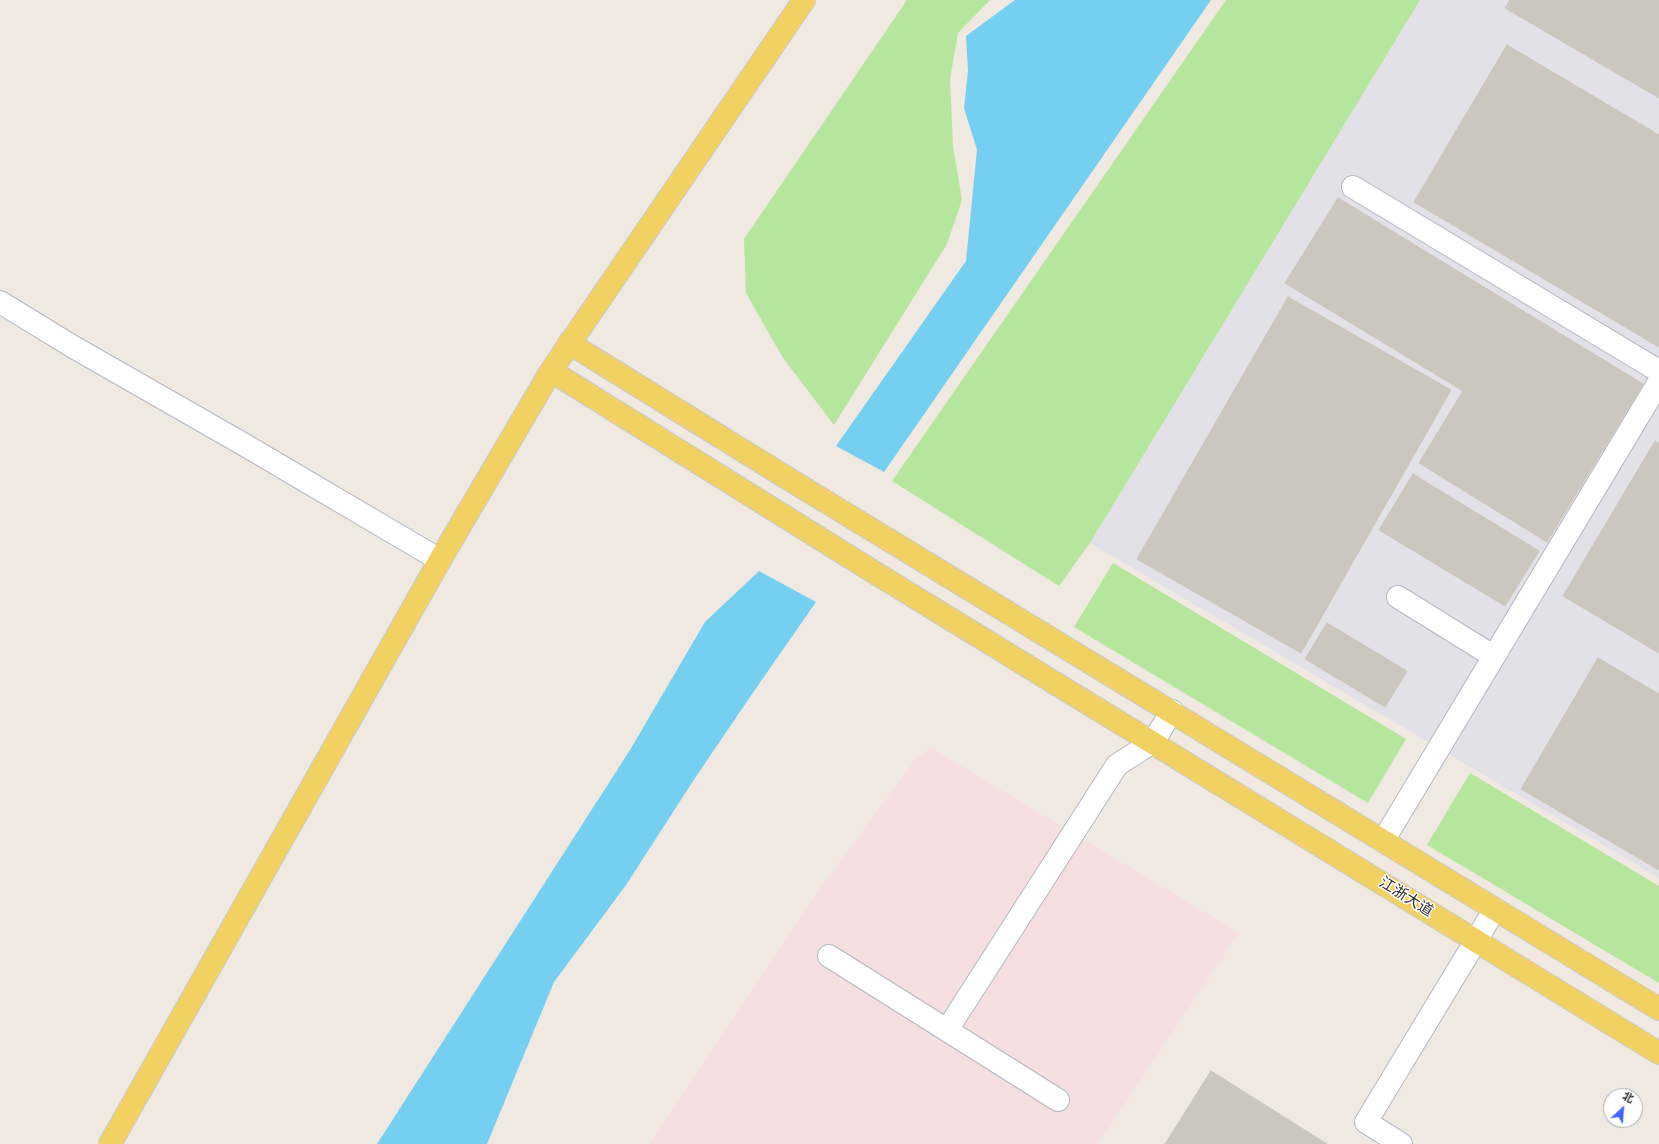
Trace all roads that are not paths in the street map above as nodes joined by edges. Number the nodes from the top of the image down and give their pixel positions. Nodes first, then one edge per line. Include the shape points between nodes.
1 (804, 0) edge
2 (1353, 188) dead end
3 (0, 302) edge
4 (569, 343) junction
5 (551, 371) junction
6 (1659, 371) edge
7 (1659, 382) edge
8 (440, 560) junction
9 (1398, 596) dead end
10 (1493, 656) junction
11 (1172, 711) junction
12 (1153, 742) junction
13 (1383, 840) junction
14 (1496, 909) junction
15 (1476, 940) junction
16 (829, 956) dead end
17 (1659, 1009) edge
18 (947, 1030) junction
19 (1659, 1053) edge
20 (1058, 1100) dead end
21 (110, 1144) edge
22 (1401, 1144) edge

1 - 4 main road
2 - 6 street
3 - 8 street
4 - 5 main road
4 - 11 main road
5 - 8 main road
5 - 12 main road, 江浙大道
7 - 10 street
8 - 21 main road
9 - 10 street
10 - 13 street
11 - 12 street
11 - 13 main road
12 - 15 main road, 江浙大道
12 - 18 street via 1117,764
13 - 14 main road
14 - 15 street
14 - 17 main road
15 - 19 main road, 江浙大道
15 - 22 street via 1366,1122
16 - 18 street
18 - 20 street

